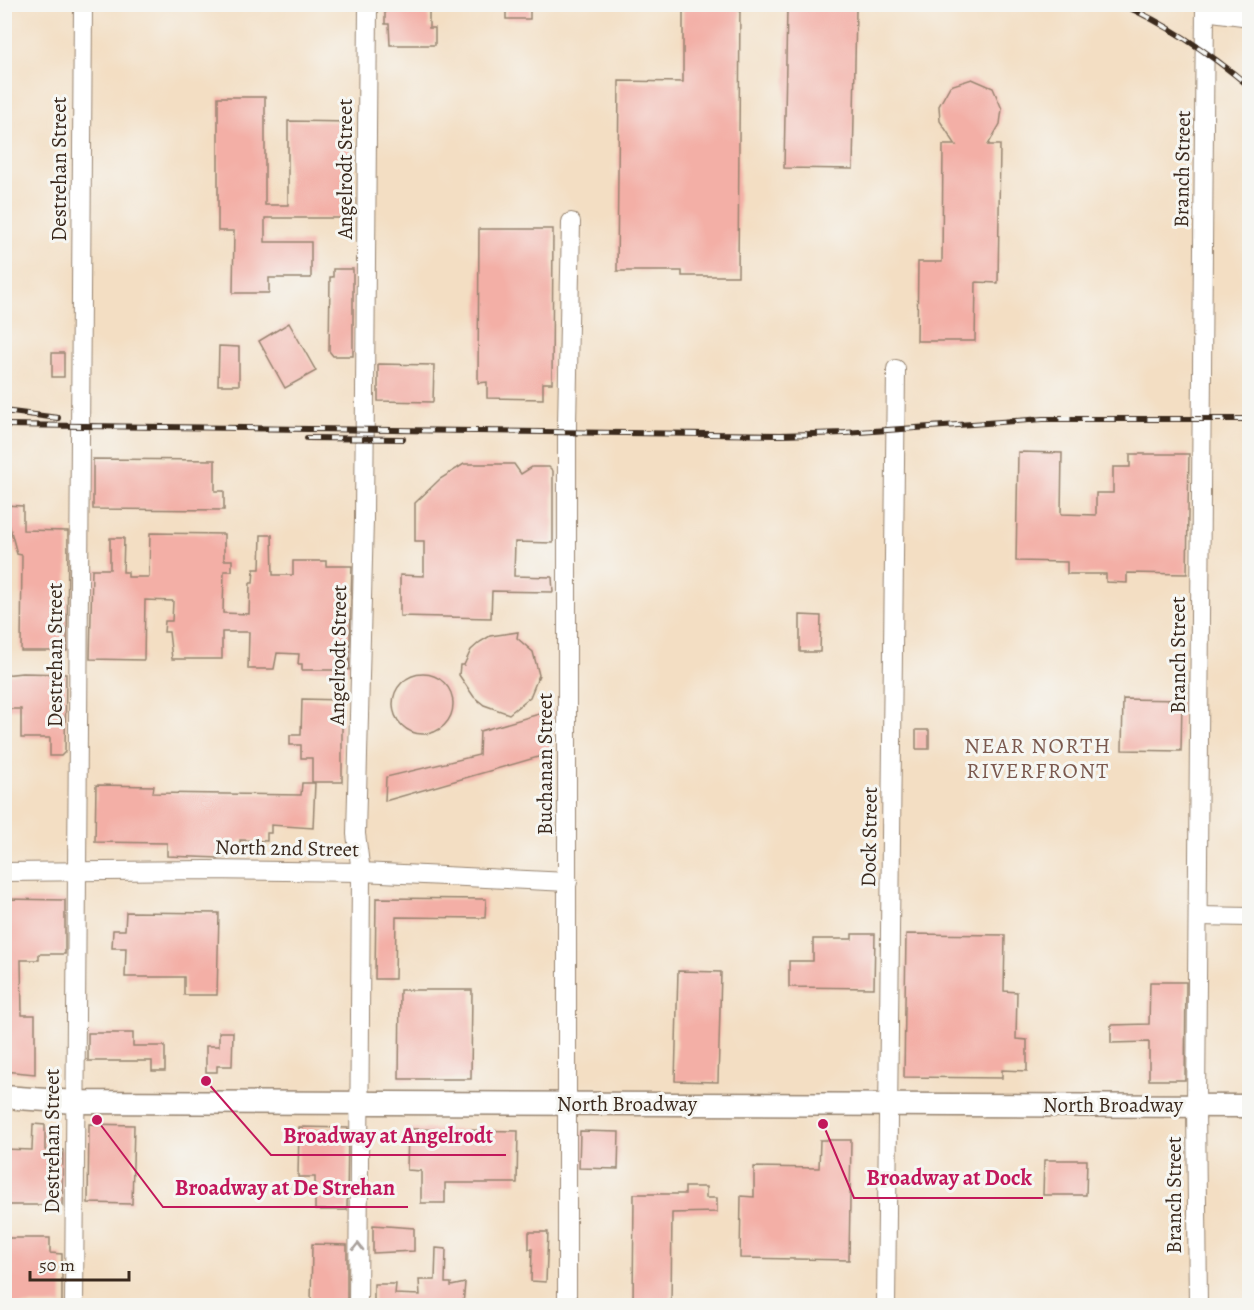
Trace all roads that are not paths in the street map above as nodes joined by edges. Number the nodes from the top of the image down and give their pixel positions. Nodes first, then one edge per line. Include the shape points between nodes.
1 (83, 4) edge
2 (368, 4) edge
3 (1205, 8) edge
4 (1250, 18) edge
5 (571, 222) dead end
6 (896, 369) dead end
7 (75, 871) junction
8 (4, 872) edge
9 (361, 872) junction
10 (568, 882) junction
11 (1198, 916) junction
12 (1250, 917) edge
13 (4, 1097) edge
14 (75, 1102) junction
15 (359, 1104) junction
16 (889, 1104) junction
17 (567, 1105) junction
18 (1196, 1105) junction
19 (1250, 1106) edge
20 (74, 1305) edge
21 (357, 1305) edge
22 (567, 1305) edge
23 (886, 1305) edge
24 (1198, 1305) edge

1 - 7 street, Destrehan Street
2 - 9 street, Angelrodt Street via 364,519 356,834
3 - 4 street
3 - 11 street, Branch Street
5 - 10 street, Buchanan Street via 567,424
6 - 16 street, Dock Street
7 - 8 street, North 2nd Street
7 - 9 street, North 2nd Street
7 - 14 street, Destrehan Street
9 - 10 street, North 2nd Street
9 - 15 street, Angelrodt Street
10 - 17 street, Buchanan Street
11 - 12 street
11 - 18 street, Branch Street
13 - 14 main road, North Broadway
14 - 15 main road, North Broadway
14 - 20 street, Destrehan Street
15 - 17 main road, North Broadway
21 -> 15 street, Angelrodt Street
16 - 17 main road, North Broadway
16 - 18 main road, North Broadway
16 - 23 street, Dock Street
17 - 22 street, Buchanan Street
18 - 19 main road, North Broadway
18 - 24 street, Branch Street

